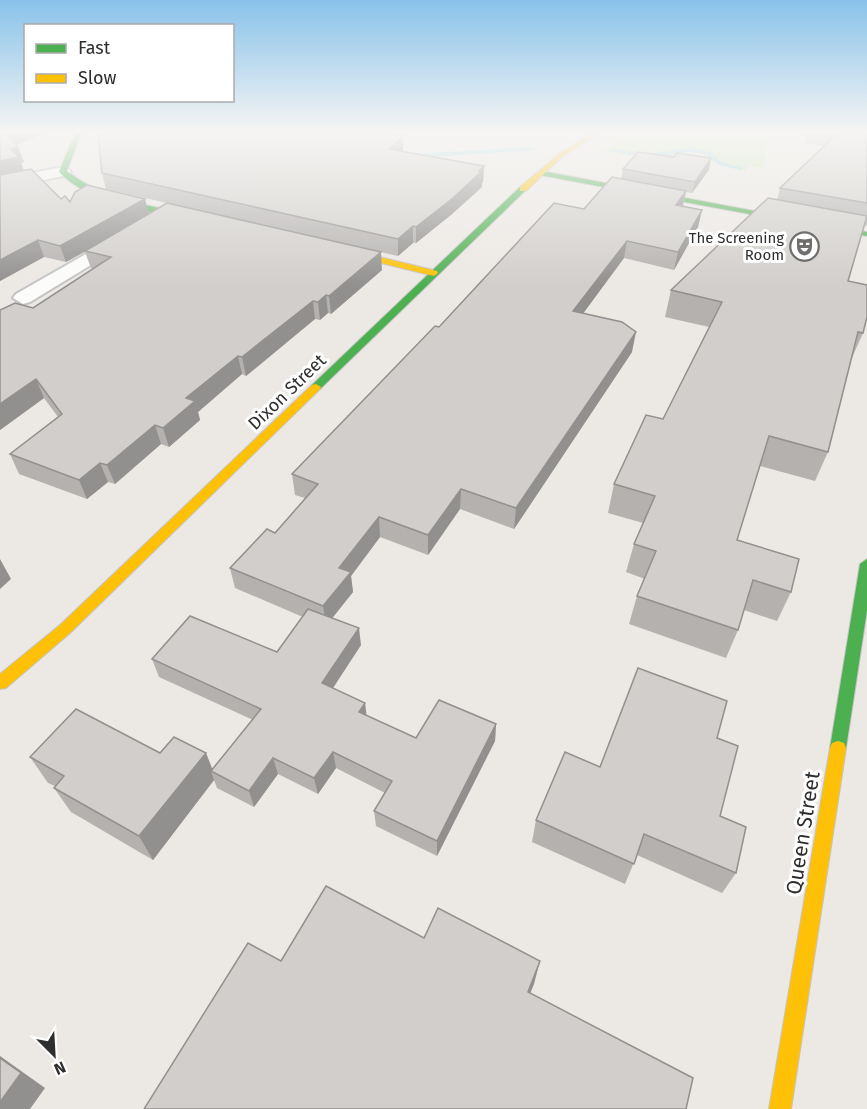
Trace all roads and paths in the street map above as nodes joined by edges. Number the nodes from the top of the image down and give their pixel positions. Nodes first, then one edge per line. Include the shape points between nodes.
1 (72, 183) edge
2 (532, 183) edge
3 (594, 183) edge
4 (168, 212) junction
5 (216, 222) edge
6 (867, 234) edge
7 (330, 248) edge
8 (434, 273) junction
9 (22, 298) dead end
10 (867, 564) edge
11 (0, 683) edge
12 (780, 1109) edge

1 - 4 street via 96,194
2 - 8 street, Dixon Street
3 - 6 street
4 - 5 street
4 - 9 street
7 - 8 street
8 - 11 street, Dixon Street via 65,629
10 - 12 street, Queen Street

